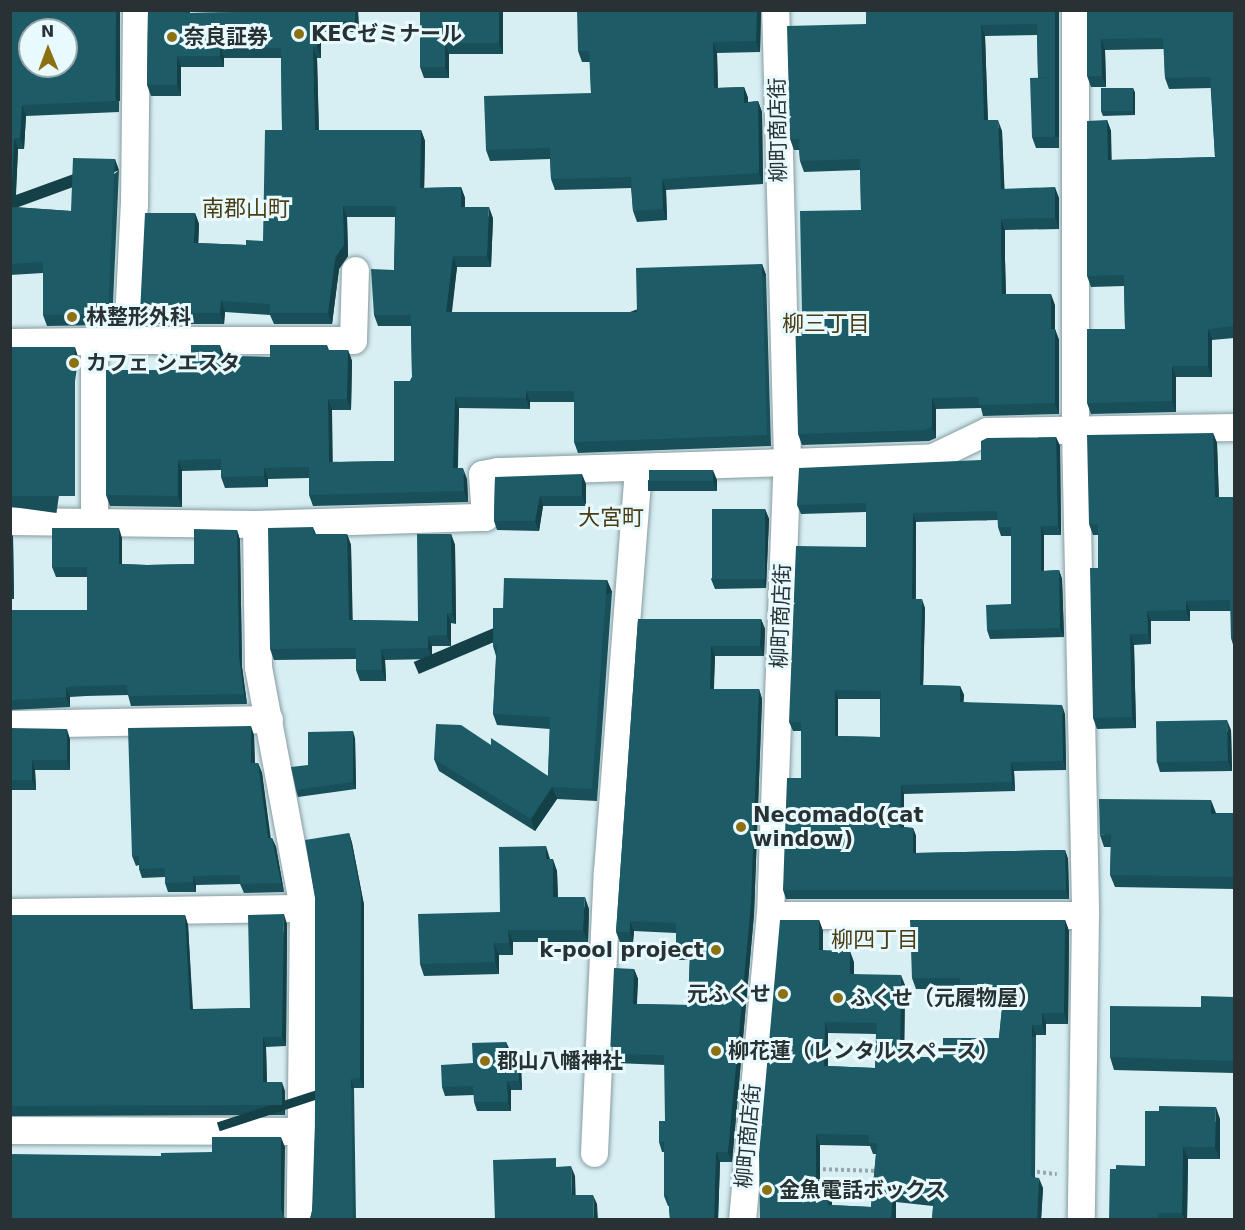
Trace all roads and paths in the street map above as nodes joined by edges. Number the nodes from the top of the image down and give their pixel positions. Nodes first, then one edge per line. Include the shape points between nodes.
1 (136, 10) edge
2 (775, 10) edge
3 (1076, 10) edge
4 (355, 270) dead end
5 (127, 340) junction
6 (94, 341) junction
7 (10, 342) edge
8 (1234, 427) edge
9 (1075, 429) junction
10 (787, 460) junction
11 (638, 468) junction
12 (10, 521) edge
13 (94, 522) junction
14 (256, 524) junction
15 (269, 719) junction
16 (10, 724) edge
17 (303, 909) junction
18 (10, 912) edge
19 (770, 915) junction
20 (1085, 915) junction
21 (10, 1130) edge
22 (303, 1131) junction
23 (594, 1153) dead end
24 (815, 1169) edge
25 (1023, 1170) edge
26 (885, 1171) edge
27 (1082, 1176) junction
28 (300, 1220) edge
29 (742, 1220) edge
30 (1081, 1220) edge

1 - 5 street via 134,204
2 - 10 street, 柳町商店街
3 - 9 street
4 - 5 street via 353,340
5 - 6 street
6 - 7 street
6 - 13 street
8 - 9 street
9 - 10 street via 987,430 933,457
9 - 20 street
10 - 11 street
10 - 19 street, 柳町商店街
11 - 14 street via 482,474 485,517
11 - 23 street via 607,871
12 - 13 street
13 - 14 street
14 - 15 street via 258,667
15 - 16 street
15 - 17 street
17 - 18 street
17 - 22 street
19 - 20 street
19 - 29 street, 柳町商店街
20 - 27 street
21 - 22 street
22 - 28 street
24 - 26 path
25 - 27 path
27 - 30 street

